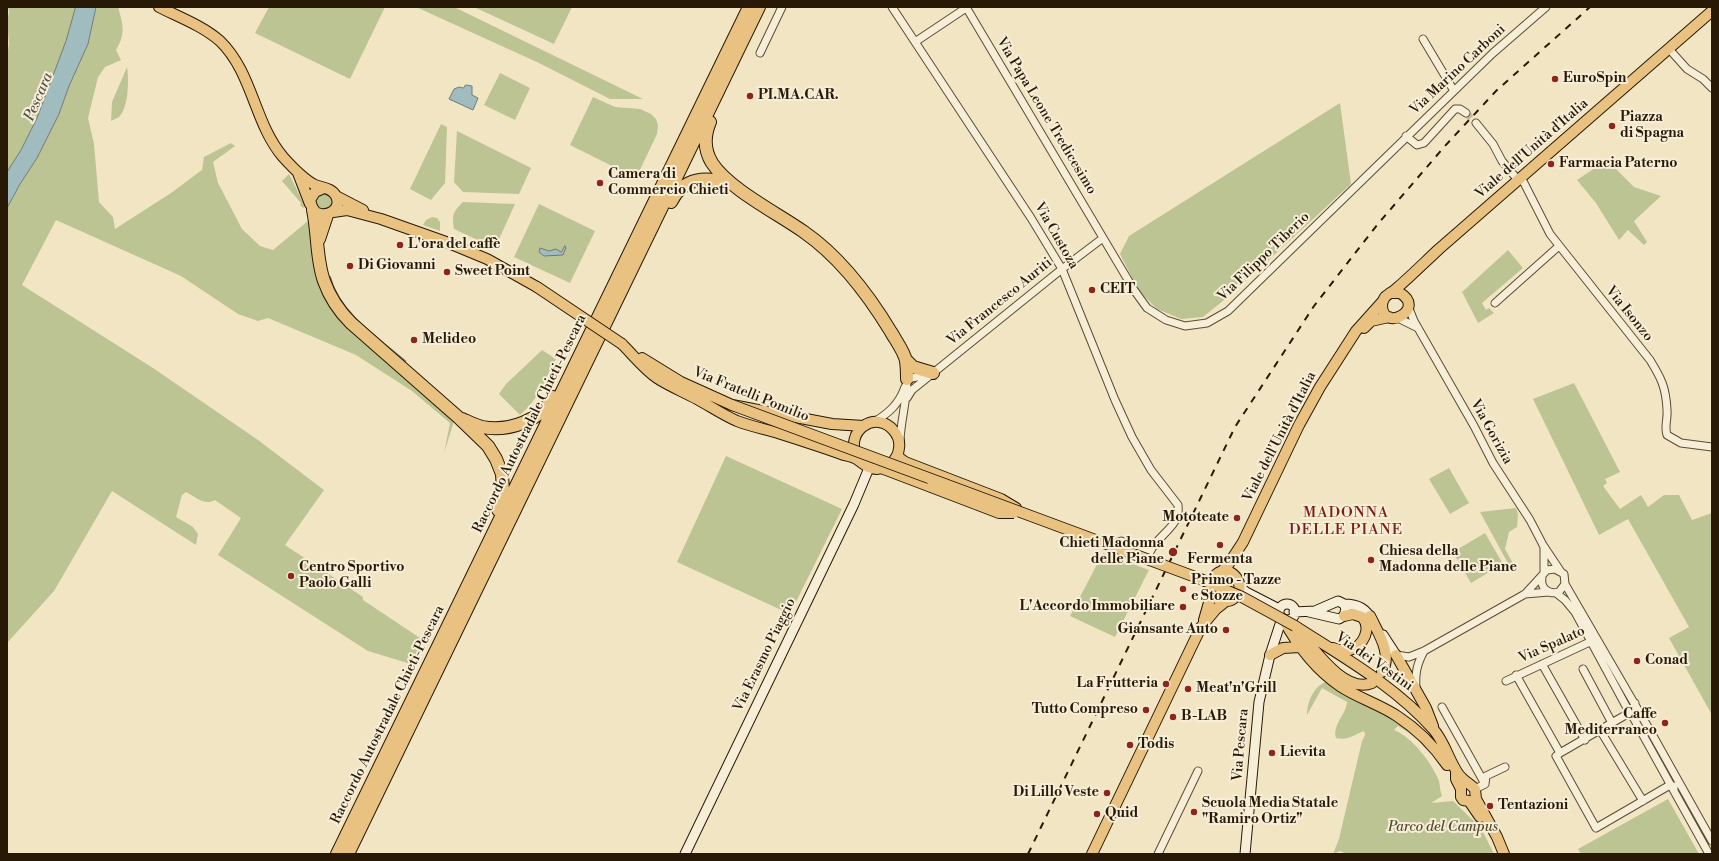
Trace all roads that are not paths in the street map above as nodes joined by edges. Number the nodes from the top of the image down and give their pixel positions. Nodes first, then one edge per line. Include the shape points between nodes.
1 (159, 7) edge
2 (749, 7) edge
3 (759, 7) edge
4 (782, 7) edge
5 (892, 7) edge
6 (1546, 7) edge
7 (966, 8) edge
8 (1712, 11) edge
9 (1423, 39) dead end
10 (915, 42) junction
11 (1669, 49) junction
12 (760, 53) dead end
13 (1712, 88) edge
14 (1454, 92) junction
15 (714, 99) junction
16 (1466, 113) dead end
17 (1476, 124) tunnel mouth
18 (1406, 136) junction
19 (297, 171) junction
20 (1520, 178) junction
21 (730, 183) junction
22 (324, 188) junction
23 (336, 196) junction
24 (312, 207) junction
25 (330, 213) junction
26 (381, 219) junction
27 (656, 220) junction
28 (1103, 238) junction
29 (318, 243) junction
30 (1559, 246) junction
31 (1062, 269) junction
32 (1409, 277) junction
33 (1390, 293) junction
34 (1382, 302) junction
35 (1407, 302) junction
36 (1495, 303) dead end
37 (1394, 318) junction
38 (1419, 329) junction
39 (622, 344) junction
40 (1346, 348) junction
41 (906, 360) junction
42 (933, 373) junction
43 (570, 376) junction
44 (907, 380) junction
45 (907, 398) junction
46 (732, 405) junction
47 (458, 417) junction
48 (868, 424) junction
49 (900, 444) junction
50 (1712, 447) edge
51 (897, 456) junction
52 (858, 460) junction
53 (883, 467) junction
54 (869, 468) junction
55 (1024, 513) junction
56 (1243, 542) junction
57 (1543, 546) junction
58 (481, 558) junction
59 (1221, 572) junction
60 (1561, 572) junction
61 (1543, 574) junction
62 (1237, 577) junction
63 (1565, 584) junction
64 (1211, 591) junction
65 (1242, 591) junction
66 (1553, 593) junction
67 (1525, 594) junction
68 (1226, 601) junction
69 (1331, 603) junction
70 (1344, 604) junction
71 (1294, 612) junction
72 (1309, 612) junction
73 (1282, 616) junction
74 (1330, 616) junction
75 (1344, 616) junction
76 (1370, 616) junction
77 (1203, 624) junction
78 (1295, 626) junction
79 (1598, 638) junction
80 (1590, 642) junction
81 (1300, 647) junction
82 (1327, 647) junction
83 (1424, 651) junction
84 (1270, 655) junction
85 (1396, 655) junction
86 (1542, 664) junction
87 (1583, 669) dead end
88 (1382, 672) dead end
89 (1516, 675) junction
90 (1506, 681) dead end
91 (1372, 683) dead end
92 (1417, 690) junction
93 (1635, 704) junction
94 (1442, 707) dead end
95 (1630, 713) junction
96 (1612, 722) junction
97 (1600, 730) junction
98 (1435, 731) junction
99 (1652, 734) junction
100 (1585, 740) junction
101 (1560, 753) junction
102 (1656, 760) junction
103 (1667, 761) junction
104 (1505, 767) dead end
105 (1198, 771) dead end
106 (1456, 774) junction
107 (1485, 784) junction
108 (1672, 788) junction
109 (1682, 788) junction
110 (1470, 792) junction
111 (1643, 801) junction
112 (1712, 841) edge
113 (337, 854) edge
114 (348, 854) edge
115 (685, 854) edge
116 (1092, 854) edge
117 (1158, 854) edge
118 (1245, 854) edge
119 (1504, 854) edge
120 (1709, 854) edge

1 - 19 main road via 220,41 242,71 272,142
2 - 43 highway, Raccordo Autostradale Chieti-Pescara
3 - 15 highway, Raccordo Autostradale Chieti-Pescara
4 - 12 street
5 - 10 street, Via Custoza
6 - 14 street, Via Marino Carboni via 1493,53
7 - 10 street
7 - 28 street, Via Papa Leone Tredicesimo
8 - 11 main road, Viale dell'Unità d'Italia
9 - 14 street
10 - 31 street, Via Custoza
11 - 13 street via 1687,69
11 - 20 main road, Viale dell'Unità d'Italia
14 - 18 street, Via Marino Carboni
15 - 21 highway via 715,111 707,131 706,147 712,162
15 - 27 highway, Raccordo Autostradale Chieti-Pescara
16 - 18 street via 1455,109 1424,143 1417,145
17 - 20 street, Via Isonzo via 1493,144 1502,161
18 - 28 street, Via Filippo Tiberio via 1228,311 1207,323 1185,326 1166,320 1147,308
19 - 22 main road via 315,185
19 - 24 main road
20 - 30 street, Via Isonzo via 1548,231
20 - 32 main road, Viale dell'Unità d'Italia
21 - 27 highway via 707,179 691,182 675,195 667,211
21 - 41 highway via 805,233 833,256 881,315
22 - 23 main road
22 - 24 main road via 311,197
23 - 25 main road via 337,205
23 - 26 main road, Via Fratelli Pomilio
24 - 25 main road via 319,214
24 - 29 highway
25 - 26 main road, Via Fratelli Pomilio via 347,210
25 - 29 highway
26 - 39 main road, Via Fratelli Pomilio, bridge via 476,254 537,287
27 - 114 highway, Raccordo Autostradale Chieti-Pescara
28 - 31 street, Via Francesco Auriti
29 - 47 highway via 323,280 339,310 351,324
30 - 36 street
30 - 50 street, Via Isonzo via 1663,380 1668,411 1665,428 1667,435 1681,443
31 - 42 street, Via Francesco Auriti
31 - 53 street, Via Custoza via 1132,437 1151,470 1178,505 1179,511 1173,526 1157,540 1150,552 1121,541 1104,548
32 - 33 main road, Viale dell'Unità d'Italia
32 - 35 main road via 1406,283
33 - 34 main road
33 - 35 main road via 1397,292
34 - 37 main road via 1382,309
34 - 40 main road, Viale dell'Unità d'Italia via 1356,331
35 - 37 main road via 1405,313
35 - 38 street, Via Gorizia
37 - 38 street
37 - 40 main road, Viale dell'Unità d'Italia via 1377,319 1368,324
38 - 57 street, Via Gorizia via 1492,463 1530,520
39 - 46 main road, Via Fratelli Pomilio via 681,382
39 - 52 main road via 656,378 737,421
40 - 56 main road, Viale dell'Unità d'Italia via 1312,400
41 - 42 highway via 919,370
41 - 44 highway
42 - 44 street, Via Francesco Auriti
42 - 45 street, Via Francesco Auriti via 912,390
43 - 47 highway via 558,388 546,408 522,423 488,427
43 - 58 highway, Raccordo Autostradale Chieti-Pescara
44 - 45 street
44 - 48 street via 895,406
45 - 49 street via 900,423
46 - 48 main road, bridge via 832,424
46 - 55 main road, Via Fratelli Pomilio, bridge
47 - 58 highway via 488,446 502,474 502,501 481,546
48 - 49 main road via 881,422 894,430
48 - 52 main road via 858,431 854,438 854,453
49 - 51 main road
51 - 53 main road
51 - 55 main road, bridge via 905,462 1001,499
52 - 54 main road
53 - 54 main road
53 - 55 main road, bridge via 999,512
54 - 115 street, Via Erasmo Piaggio
55 - 78 main road, Via Fratelli Pomilio, bridge via 1222,588
56 - 59 main road, Viale dell'Unità d'Italia
56 - 62 main road, Viale dell'Unità d'Italia
57 - 60 street, Via Gorizia
57 - 61 street, Via Gorizia
58 - 113 highway, Raccordo Autostradale Chieti-Pescara
59 - 62 main road via 1230,572
59 - 64 main road via 1211,581
60 - 61 street via 1555,569
60 - 63 street via 1565,577
61 - 66 street via 1544,588
61 - 67 street
62 - 65 main road
63 - 66 street via 1562,590
63 - 79 street
64 - 68 main road via 1217,598
64 - 77 main road
65 - 68 main road via 1233,599
65 - 73 street
66 - 67 street
66 - 80 street via 1565,600
67 - 83 street
68 - 77 main road
69 - 70 street via 1338,601
69 - 72 street, Via dei Vestini
69 - 74 street via 1328,608
70 - 75 street
70 - 76 street, Via dei Vestini via 1361,607
71 - 72 street, Via dei Vestini
71 - 73 street via 1291,619
71 - 73 street, Via dei Vestini via 1289,604 1284,604
72 - 74 street, Via dei Vestini
73 - 81 main road
73 - 84 street, Via Pescara
74 - 75 street via 1336,619
75 - 82 main road via 1357,615 1365,620 1367,629 1364,639 1349,650
76 - 85 street, Via dei Vestini
76 - 88 main road via 1386,653 1386,664
77 - 116 main road
78 - 82 main road, Via dei Vestini
78 - 91 main road via 1337,674 1355,684
79 - 80 street, Via Spalato
79 - 93 street
80 - 86 street, Via Spalato
80 - 95 street
81 - 84 main road via 1283,648
81 - 106 main road via 1340,686 1397,716 1424,736
82 - 98 main road, Via dei Vestini via 1389,688
83 - 85 street via 1409,657
83 - 92 street via 1415,674
84 - 118 street, Via Pescara via 1259,702
85 - 92 main road
86 - 89 street, Via Spalato
86 - 100 street
87 - 96 street
89 - 90 street, Via Spalato
89 - 101 street, Via Spalato
92 - 98 main road
93 - 95 street
93 - 99 street
94 - 107 street
95 - 96 street
95 - 99 street via 1638,714
95 - 102 street
96 - 97 street
97 - 100 street
97 - 111 street
98 - 106 main road, Via dei Vestini
99 - 103 street
100 - 101 street
101 - 111 street, Via Spalato via 1556,756 1596,828
102 - 103 street via 1663,765
102 - 108 street
103 - 109 street
104 - 107 street via 1486,776
105 - 117 street
106 - 110 main road, Via dei Vestini
107 - 110 street
108 - 109 street, Via Spalato via 1676,785
108 - 111 street, Via Spalato
108 - 120 street
109 - 112 street
110 - 119 main road, Via dei Vestini via 1497,837

